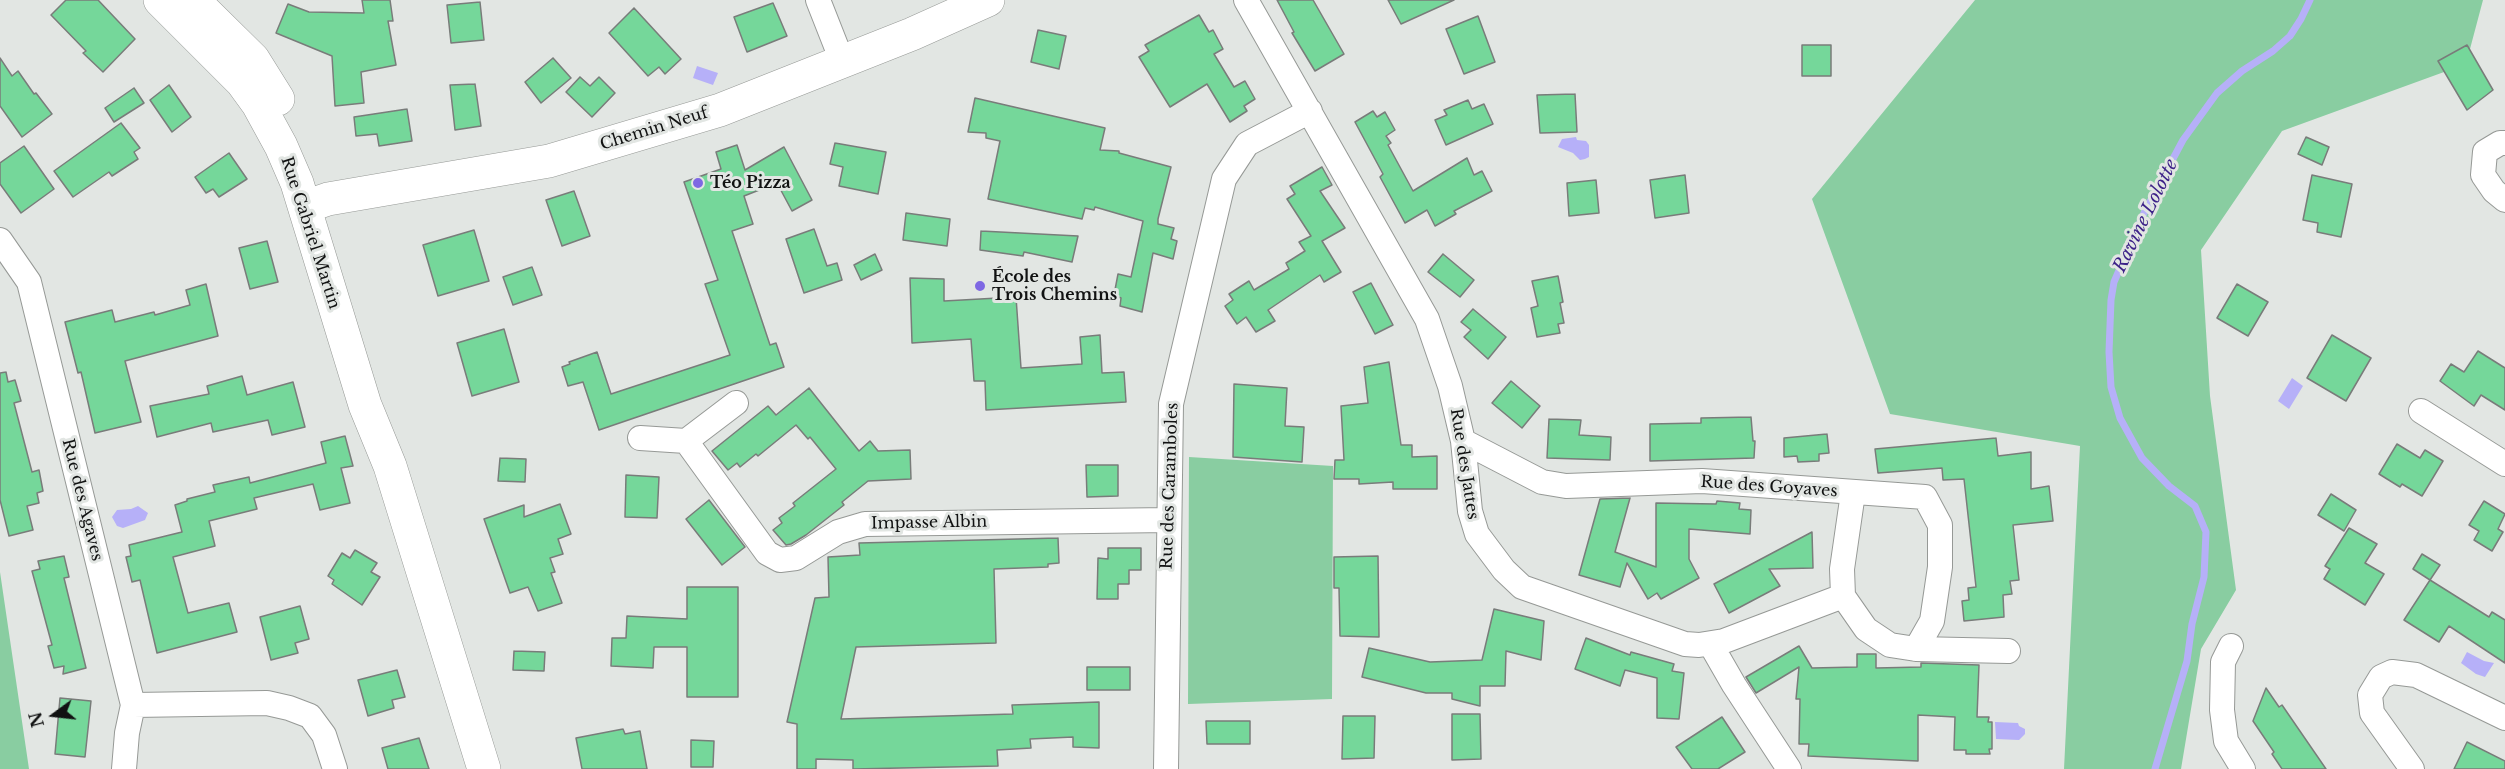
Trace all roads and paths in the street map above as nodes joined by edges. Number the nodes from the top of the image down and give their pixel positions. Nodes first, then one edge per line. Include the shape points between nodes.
1 (160, 0) edge
2 (193, 0) edge
3 (818, 0) edge
4 (988, 0) edge
5 (1246, 0) edge
6 (842, 61) junction
7 (1310, 111) junction
8 (2505, 143) edge
9 (2505, 200) edge
10 (312, 204) junction
11 (0, 240) edge
12 (736, 403) dead end
13 (2421, 411) dead end
14 (640, 438) dead end
15 (686, 441) junction
16 (1463, 441) junction
17 (2505, 464) edge
18 (1852, 493) junction
19 (1168, 520) junction
20 (1843, 596) junction
21 (1711, 645) junction
22 (2231, 646) dead end
23 (1916, 649) junction
24 (2008, 651) dead end
25 (133, 705) junction
26 (2505, 718) edge
27 (124, 769) edge
28 (335, 769) edge
29 (484, 769) edge
30 (1166, 769) edge
31 (1789, 769) edge
32 (2243, 769) edge
33 (2412, 769) edge

1 - 10 main road, Rue Gabriel Martin via 242,82
2 - 10 main road, Rue Gabriel Martin via 252,59 301,138 312,169
3 - 6 street
4 - 6 main road, Chemin Neuf
5 - 7 street, Rue des Jattes
6 - 10 main road, Chemin Neuf via 720,110 549,161
7 - 16 street, Rue des Jattes via 1427,319 1450,386
7 - 19 street, Rue des Caramboles via 1247,144 1224,180 1171,404
8 - 9 street via 2485,152 2483,175
10 - 29 main road, Rue Gabriel Martin via 365,405 390,466
11 - 25 street, Rue des Agaves via 29,282
12 - 15 street
13 - 17 street
14 - 15 street
15 - 19 street, Impasse Albin via 767,553 780,560 796,558 838,532 865,524
16 - 18 street, Rue des Goyaves via 1542,482 1566,486 1702,481
16 - 21 street, Rue des Jattes via 1470,511 1477,534 1522,587 1686,644
18 - 20 street via 1842,569
18 - 23 street, Rue des Goyaves via 1925,497 1940,525 1940,567 1932,621
19 - 30 street, Rue des Caramboles
20 - 21 street, Rue des Jattes
20 - 23 street via 1866,629 1890,645
21 - 31 street
22 - 32 street via 2223,662 2222,710 2226,741
23 - 24 street
25 - 27 street, Rue des Agaves
25 - 28 street via 267,703 289,708 310,716 324,735
26 - 33 street via 2415,675 2392,672 2381,677 2370,695 2372,713

